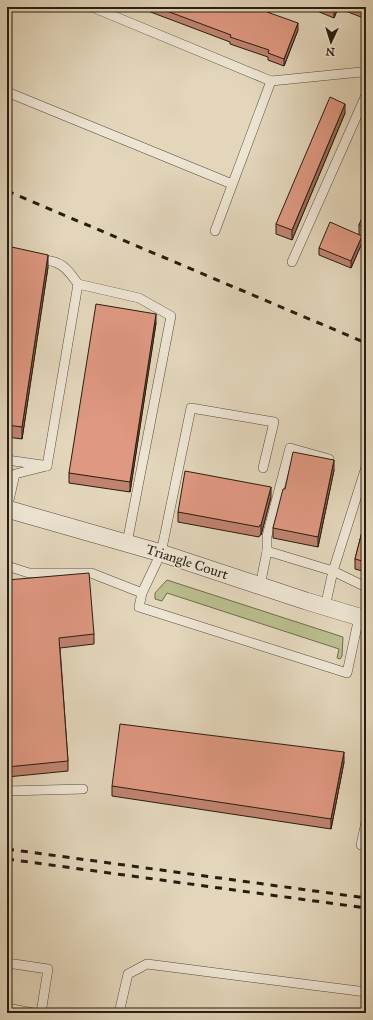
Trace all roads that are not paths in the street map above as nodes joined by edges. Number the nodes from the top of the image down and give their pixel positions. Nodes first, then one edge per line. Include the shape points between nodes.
1 (92, 7) edge
2 (366, 74) edge
3 (271, 81) junction
4 (7, 92) edge
5 (366, 95) edge
6 (232, 184) junction
7 (215, 231) dead end
8 (29, 257) edge
9 (292, 262) dead end
10 (78, 284) junction
11 (329, 459) edge
12 (7, 460) edge
13 (47, 466) junction
14 (366, 467) edge
15 (263, 468) dead end
16 (7, 509) edge
17 (127, 543) junction
18 (267, 551) junction
19 (161, 553) junction
20 (7, 566) edge
21 (333, 571) junction
22 (260, 586) junction
23 (366, 588) edge
24 (142, 593) junction
25 (324, 607) junction
26 (362, 618) edge
27 (83, 789) dead end
28 (7, 791) edge
29 (366, 822) edge
30 (363, 845) edge
31 (7, 963) edge
32 (366, 992) edge
33 (7, 1008) edge
34 (34, 1013) edge
35 (41, 1013) edge
36 (119, 1013) edge

1 - 3 lane
2 - 3 lane via 361,72
3 - 6 lane
4 - 6 lane
5 - 9 lane
6 - 7 lane
8 - 10 lane via 58,263
10 - 13 lane
10 - 17 lane via 139,298 171,316
11 - 18 lane via 290,448 267,536
12 - 13 lane
13 - 16 lane via 15,474
14 - 21 lane
15 - 19 lane via 274,422 191,408
16 - 17 street, Triangle Court
17 - 19 street, Triangle Court
18 - 21 lane
18 - 22 lane
19 - 22 street, Triangle Court
19 - 24 lane
20 - 24 lane via 30,573 91,573
21 - 23 lane
21 - 25 lane
22 - 25 street, Triangle Court
24 - 26 lane via 139,607 348,673
25 - 26 street, Triangle Court
27 - 28 lane
29 - 30 lane
31 - 35 lane via 48,969
32 - 36 lane via 147,964 128,974
33 - 34 lane

